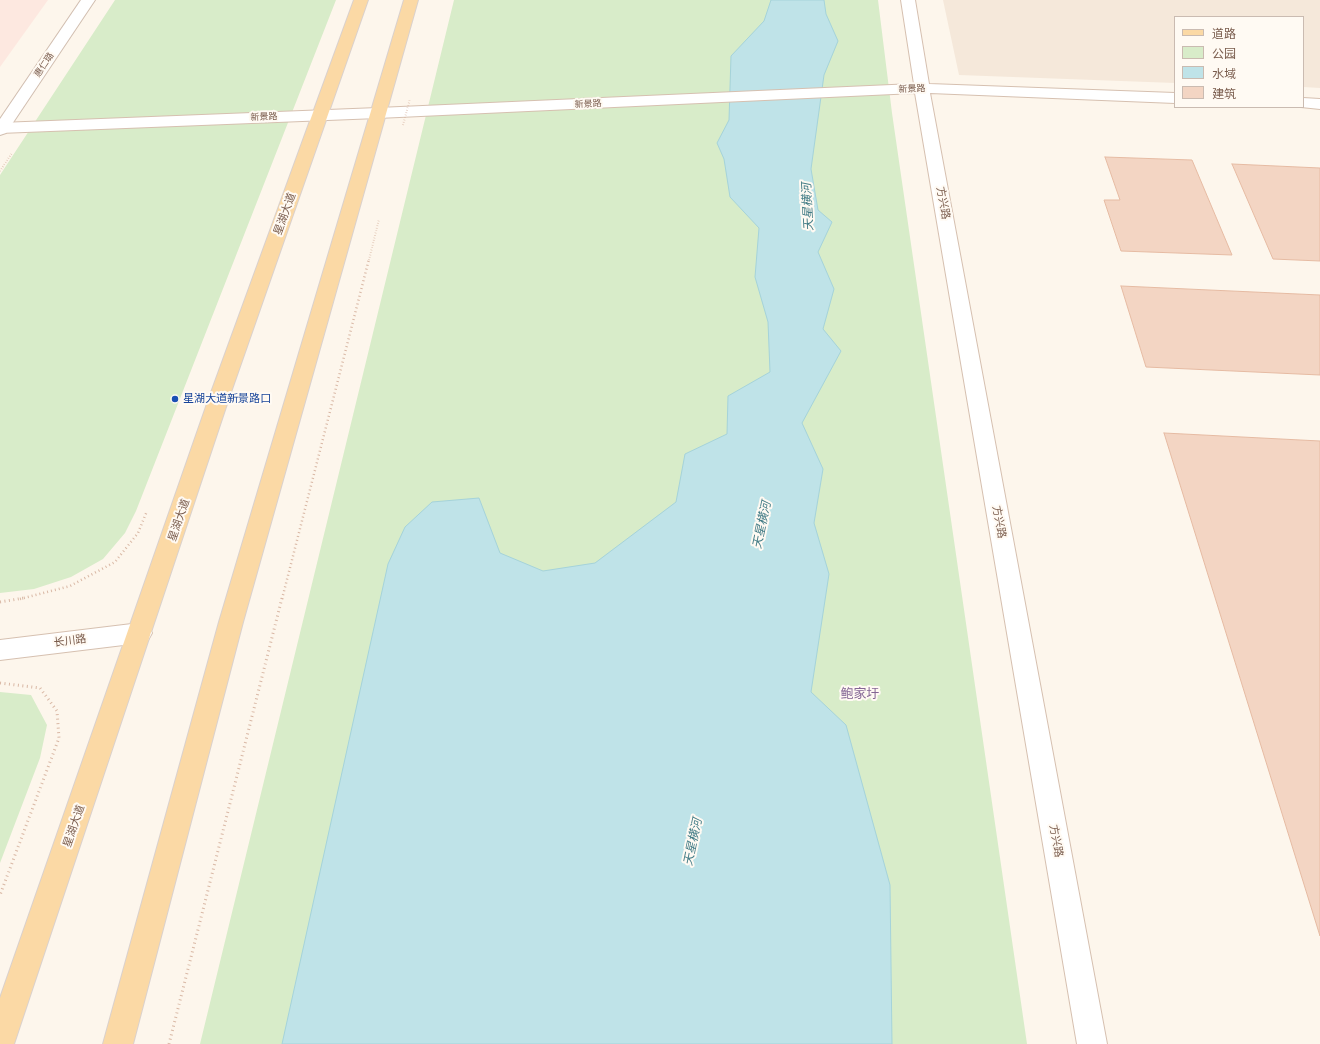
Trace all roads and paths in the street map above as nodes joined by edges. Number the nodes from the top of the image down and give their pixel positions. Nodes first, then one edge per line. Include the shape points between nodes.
1 (88, 0) edge
2 (361, 0) edge
3 (411, 0) edge
4 (908, 0) edge
5 (922, 88) junction
6 (1174, 98) edge
7 (410, 99) dead end
8 (1304, 103) edge
9 (1320, 104) edge
10 (378, 113) junction
11 (321, 115) junction
12 (0, 129) edge
13 (401, 132) dead end
14 (380, 218) dead end
15 (147, 510) dead end
16 (0, 602) edge
17 (140, 633) junction
18 (0, 650) edge
19 (0, 683) edge
20 (0, 895) edge
21 (0, 1041) edge
22 (118, 1044) edge
23 (169, 1044) edge
24 (1092, 1044) edge

1 - 12 street, 惠仁璐
2 - 11 main road, 星湖大道
3 - 10 main road
4 - 5 street, 方兴路
5 - 6 street, 新景路
5 - 10 street, 新景路
5 - 24 street, 方兴路
7 - 13 path, bridge
8 - 9 street
10 - 11 street, 新景路
10 - 22 main road via 231,622
11 - 12 street, 新景路
11 - 17 main road, 星湖大道 via 222,391
14 - 23 path
15 - 16 path via 138,533 115,562 70,586
17 - 18 street, 长川路
17 - 21 main road, 星湖大道
19 - 20 path via 40,688 57,711 59,738

